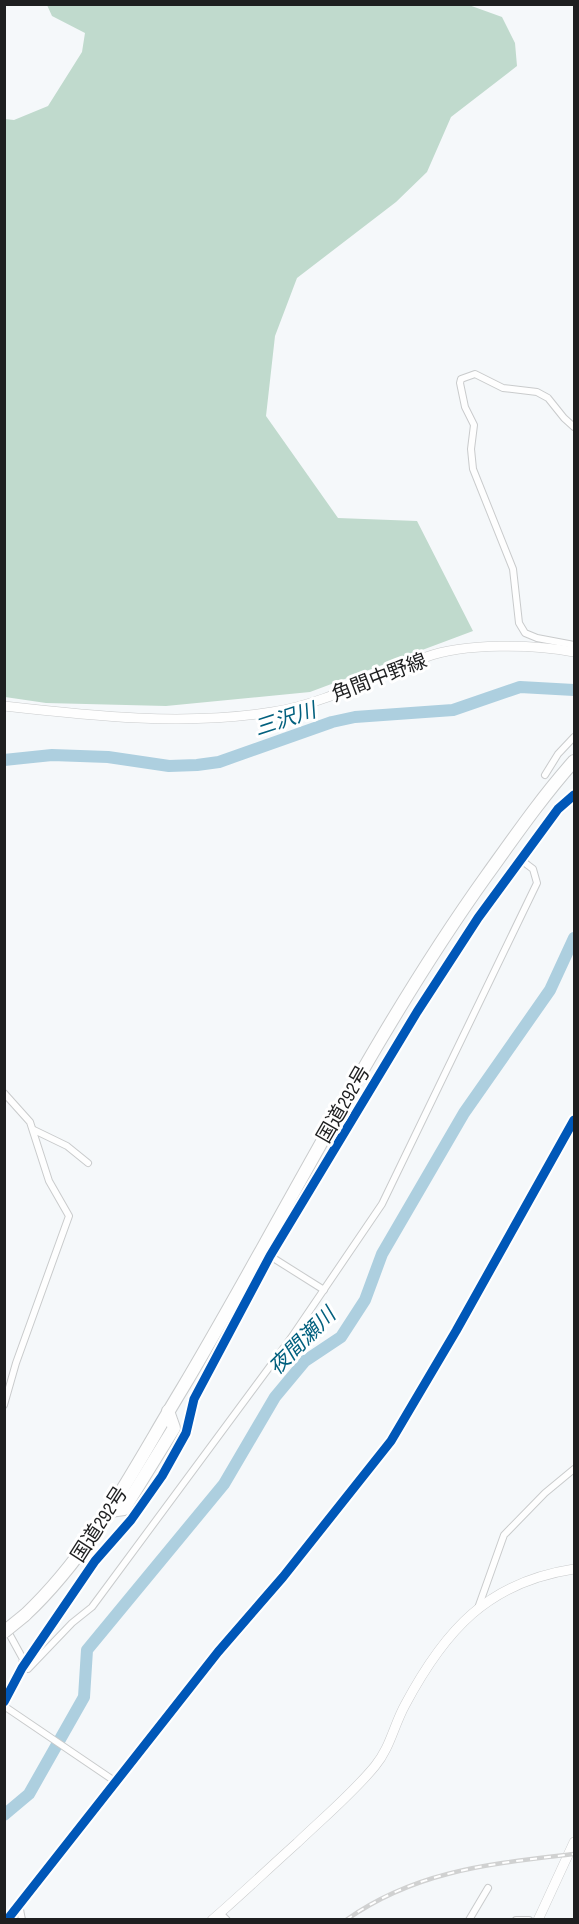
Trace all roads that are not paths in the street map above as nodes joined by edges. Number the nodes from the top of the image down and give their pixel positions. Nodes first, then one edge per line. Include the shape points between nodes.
1 (574, 427) edge
2 (574, 645) edge
3 (574, 652) edge
4 (4, 706) edge
5 (574, 737) edge
6 (574, 761) edge
7 (545, 775) dead end
8 (574, 795) edge
9 (521, 860) junction
10 (4, 1093) edge
11 (574, 1120) edge
12 (34, 1130) junction
13 (88, 1163) dead end
14 (270, 1257) junction
15 (324, 1290) junction
16 (4, 1406) edge
17 (574, 1469) edge
18 (574, 1569) edge
19 (478, 1608) junction
20 (4, 1625) edge
21 (4, 1632) edge
22 (22, 1668) junction
23 (6, 1705) edge
24 (116, 1782) junction
25 (574, 1842) edge
26 (488, 1888) dead end
27 (19, 1904) junction
28 (220, 1917) edge
29 (7, 1920) edge
30 (22, 1920) edge
31 (469, 1920) edge
32 (516, 1920) edge
33 (529, 1920) edge
34 (538, 1920) edge

1 - 2 street via 548,398 537,392 503,388 476,374 461,379 465,407 474,424 473,469 513,569 519,623 525,633 537,638
3 - 4 street, 角間中野線 via 530,646 428,656 310,704 262,713 176,718
5 - 7 street
6 - 21 highway, 国道292号, bridge via 448,930 348,1094 242,1288 110,1511 54,1588
8 - 9 street via 558,809
9 - 14 street via 417,1012
9 - 15 street via 533,869 537,883 382,1204
10 - 12 street via 24,1112
11 - 24 street via 391,1441
12 - 13 street via 67,1146
12 - 16 street via 49,1180 69,1216
14 - 15 street
14 - 22 street via 194,1399 186,1433 162,1476 95,1561
15 - 22 street via 92,1607 28,1669
17 - 19 street via 504,1535
18 - 19 street via 520,1582
19 - 28 street via 430,1663 375,1766
20 - 22 street via 23,1659
22 - 23 street
23 - 24 street
24 - 27 street
25 - 34 street
26 - 31 street
27 - 29 street
27 - 30 street
32 - 33 street

